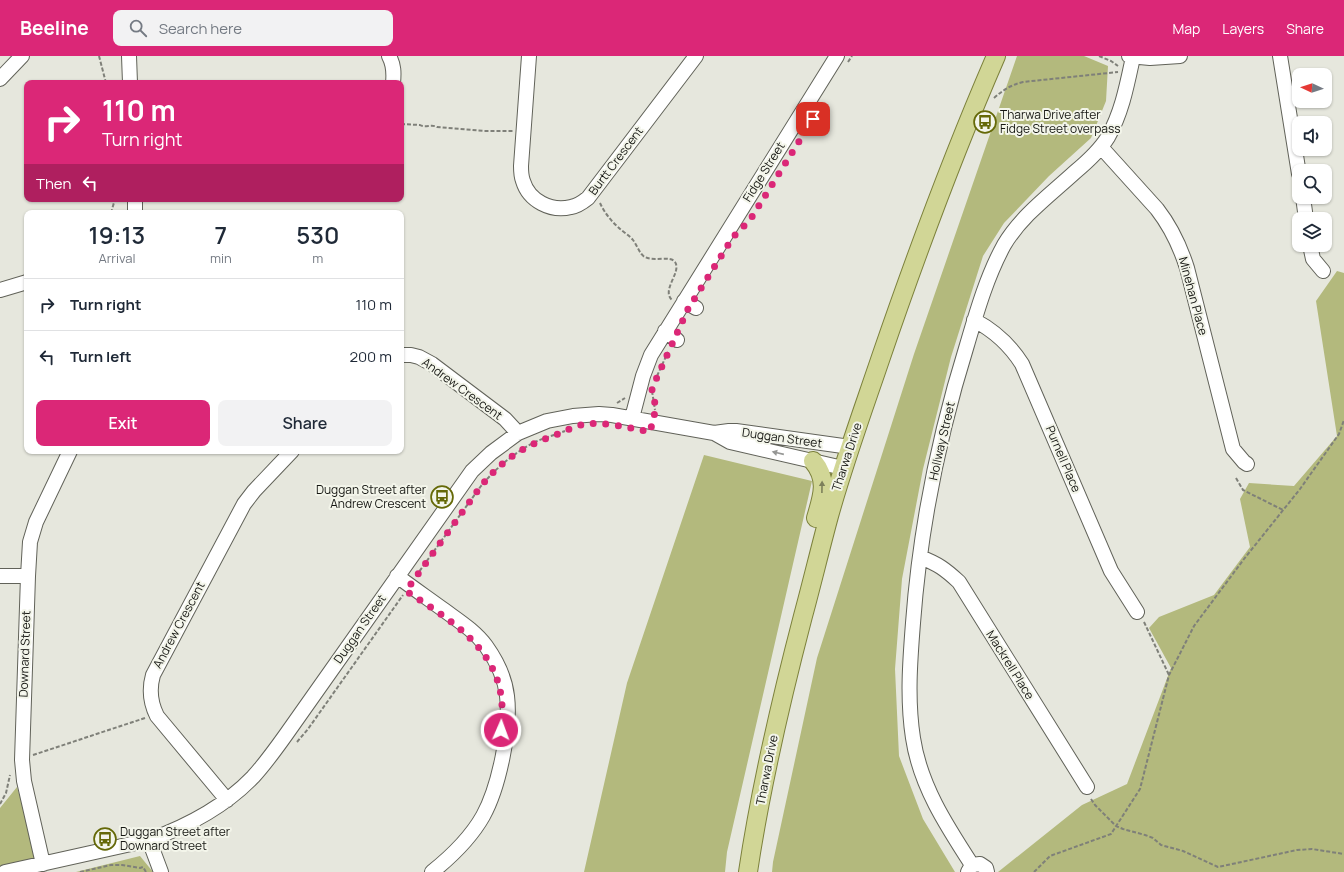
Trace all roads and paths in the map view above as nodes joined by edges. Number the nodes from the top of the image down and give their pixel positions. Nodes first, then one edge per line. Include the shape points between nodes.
1 (22, 56) edge
2 (99, 56) edge
3 (129, 56) edge
4 (389, 56) edge
5 (529, 56) edge
6 (696, 56) edge
7 (852, 56) edge
8 (996, 56) edge
9 (1131, 56) edge
10 (1180, 56) edge
11 (1280, 56) edge
12 (842, 59) edge
13 (1121, 72) dead end
14 (0, 79) edge
15 (105, 80) edge
16 (130, 80) edge
17 (393, 80) edge
18 (990, 101) dead end
19 (404, 124) edge
20 (507, 132) dead end
21 (1101, 147) junction
22 (1297, 164) edge
23 (603, 209) dead end
24 (1312, 252) edge
25 (1323, 271) dead end
26 (24, 283) edge
27 (0, 290) edge
28 (682, 303) junction
29 (696, 308) dead end
30 (974, 320) junction
31 (672, 336) junction
32 (404, 355) edge
33 (656, 379) dead end
34 (653, 386) dead end
35 (627, 398) dead end
36 (616, 404) dead end
37 (632, 418) junction
38 (1344, 420) edge
39 (652, 422) junction
40 (568, 430) dead end
41 (518, 433) junction
42 (714, 433) junction
43 (850, 447) junction
44 (69, 454) edge
45 (289, 454) edge
46 (813, 461) junction
47 (1247, 464) dead end
48 (843, 468) junction
49 (1236, 478) dead end
50 (1283, 510) junction
51 (920, 557) junction
52 (0, 576) edge
53 (28, 576) junction
54 (398, 576) junction
55 (410, 585) junction
56 (809, 594) junction
57 (1137, 612) joint
58 (1169, 675) junction
59 (156, 714) junction
60 (294, 746) dead end
61 (30, 756) dead end
62 (1087, 791) joint
63 (227, 800) junction
64 (1116, 826) junction
65 (149, 840) junction
66 (1344, 854) edge
67 (43, 864) junction
68 (970, 869) edge
69 (5, 872) edge
70 (80, 872) edge
71 (146, 872) edge
72 (161, 872) edge
73 (432, 872) edge
74 (748, 872) edge
75 (987, 872) edge
76 (1034, 872) edge

1 - 14 street
2 - 15 path
3 - 16 street
4 - 17 street via 392,61
5 - 6 street, Burtt Crescent via 522,179 528,192 537,201 556,209 576,206 588,198
7 - 12 path
8 - 43 main road, Tharwa Drive via 930,218
9 - 10 street
9 - 21 street, Hollway Street via 1125,94 1118,117
11 - 22 street
12 - 28 street, Fidge Street
13 - 18 path via 1023,82 1012,85
19 - 20 path
21 - 30 street, Hollway Street via 1028,214 1012,234 993,268
21 - 47 street, Minehan Place via 1158,208 1178,243 1187,268 1233,449
23 - 28 path via 618,227 632,238 644,257 652,260 670,259 675,262 677,267 668,293 670,298
24 - 25 street via 1313,259
26 - 27 street
28 - 29 street
28 - 31 street, Fidge Street
30 - 51 street, Hollway Street via 941,437
30 - 57 street, Purnell Place via 1002,338 1022,364 1111,571
31 - 33 path
31 - 37 street, Fidge Street via 651,355
32 - 41 street, Andrew Crescent via 419,357 432,364 505,419
34 - 39 path via 656,408
35 - 36 path
37 - 39 street, Duggan Street
37 - 41 street, Duggan Street via 599,414 572,416 547,421
38 - 50 path via 1339,434
39 - 42 street, Duggan Street
40 - 55 path via 534,442 508,459 489,476
41 - 54 street, Duggan Street via 472,471
42 - 43 street, Duggan Street via 736,431
46 -> 42 street, Duggan Street via 730,442
43 - 48 main road, Tharwa Drive
44 - 53 street, Downard Street via 36,522 30,542
45 - 59 street, Andrew Crescent via 244,504 153,675 150,696
46 - 48 street, Duggan Street
56 -> 46 main road via 806,566 810,536 823,488 822,477
48 - 56 main road, Tharwa Drive
49 - 50 path via 1243,490
50 - 58 path via 1194,626
51 - 62 street, Mackrell Place via 945,569 959,582
51 - 68 street, Hollway Street via 911,658 910,708 913,739 932,799
52 - 53 street
53 - 67 street, Downard Street via 22,760 24,781
54 - 55 street
54 - 63 street, Duggan Street via 264,763
55 - 60 path
55 - 73 street via 470,628 486,645 498,665 507,695 508,716 494,792 483,816 468,838
56 - 74 main road, Tharwa Drive via 782,696
57 - 58 path
58 - 64 path via 1140,789
59 - 61 path
59 - 63 street, Andrew Crescent
62 - 64 path via 1095,805
63 - 65 street, Duggan Street via 191,823
64 - 66 path via 1153,838 1161,845 1183,851 1218,867 1297,850 1312,849
64 - 76 path via 1112,834 1050,856
65 - 67 street, Duggan Street
65 - 72 street
67 - 69 street, Duggan Street
68 - 75 street, Hollway Street via 980,864
70 - 71 path via 122,865 142,867

